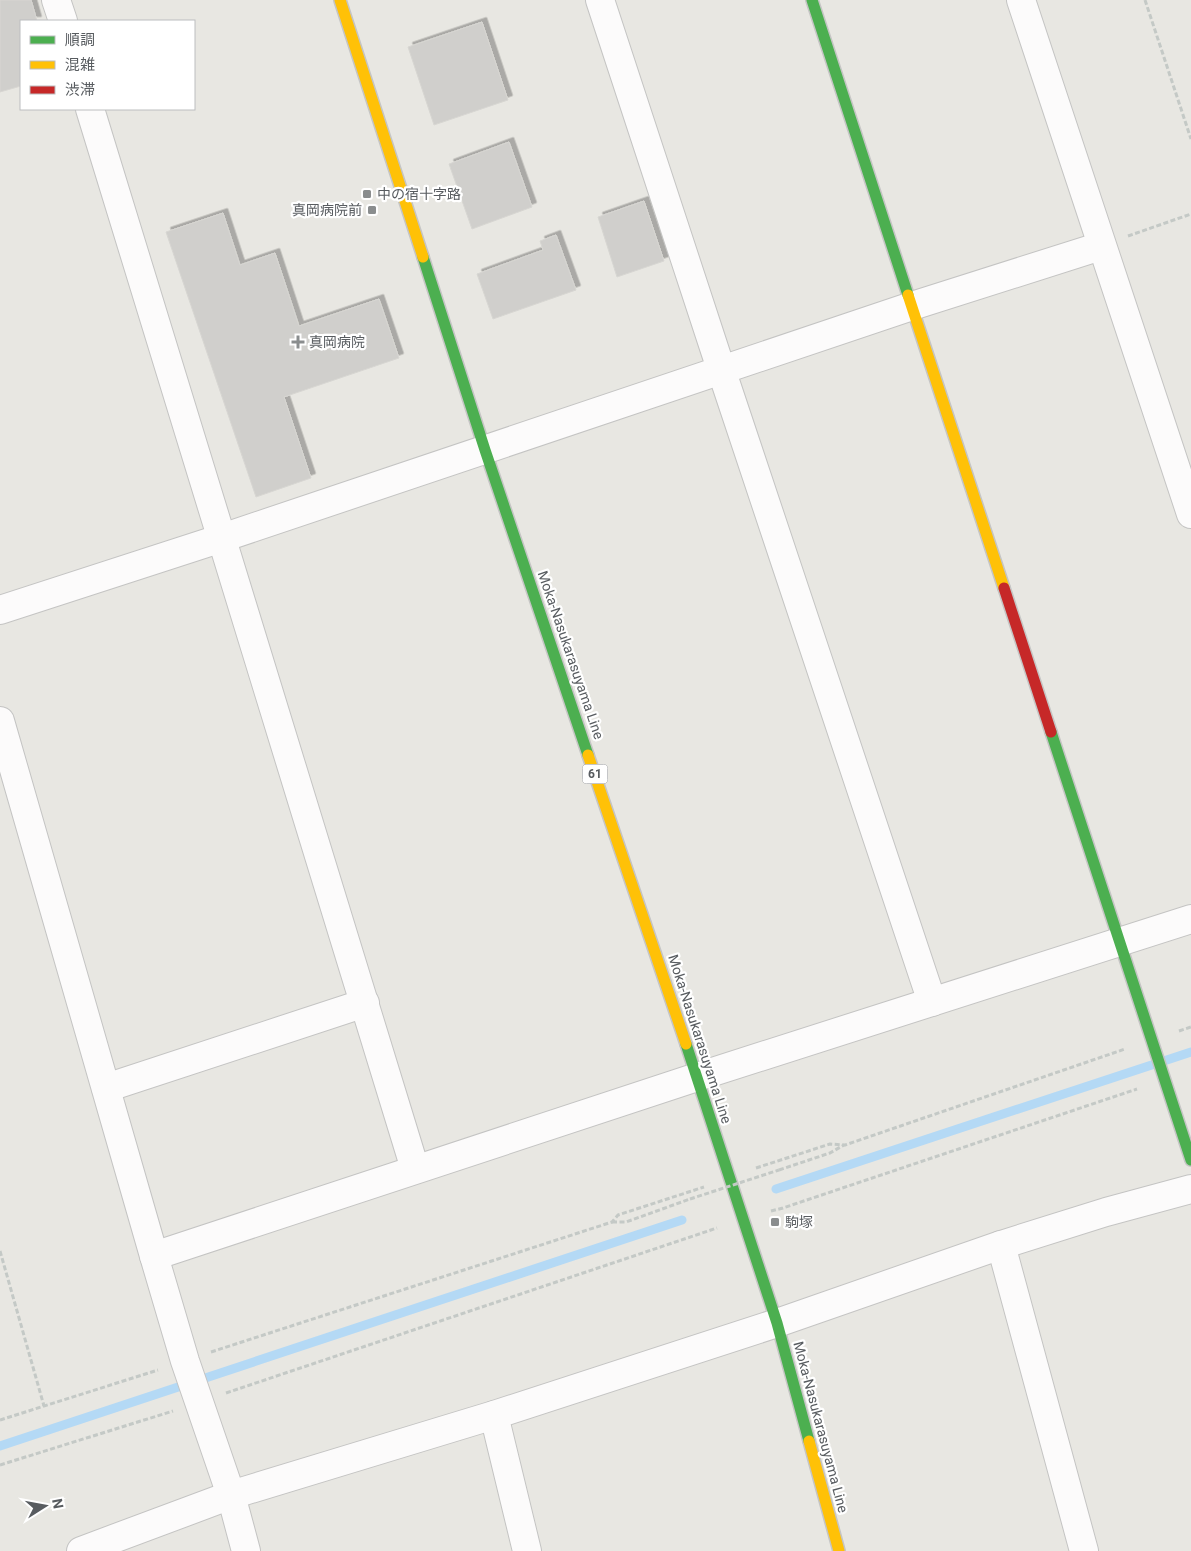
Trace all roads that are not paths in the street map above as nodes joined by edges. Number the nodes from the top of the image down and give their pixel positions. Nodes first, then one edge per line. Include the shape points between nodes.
1 (56, 0) edge
2 (340, 0) edge
3 (600, 0) edge
4 (812, 0) edge
5 (1021, 0) edge
6 (63, 20) edge
7 (90, 110) edge
8 (1102, 246) junction
9 (912, 306) junction
10 (721, 369) junction
11 (486, 450) junction
12 (1191, 514) edge
13 (222, 538) junction
14 (0, 610) edge
15 (0, 721) edge
16 (1191, 919) edge
17 (1120, 942) junction
18 (932, 1002) junction
19 (365, 1003) junction
20 (697, 1077) junction
21 (106, 1088) junction
22 (1191, 1160) edge
23 (415, 1169) junction
24 (1191, 1189) edge
25 (1001, 1245) junction
26 (154, 1256) junction
27 (777, 1323) junction
28 (494, 1415) junction
29 (231, 1496) junction
30 (81, 1551) edge
31 (246, 1551) edge
32 (527, 1551) edge
33 (839, 1551) edge
34 (1084, 1551) edge

1 - 6 street
2 - 11 main road, Moka-Nasukarasuyama Line / 61
3 - 10 street
4 - 9 main road
5 - 8 street
7 - 13 street
8 - 9 street
8 - 12 street
9 - 10 street
9 - 17 main road
10 - 11 street
10 - 18 street
11 - 13 street
11 - 20 main road, Moka-Nasukarasuyama Line / 61
13 - 14 street
13 - 19 street
15 - 21 street
16 - 17 street
17 - 18 street
17 - 22 main road
18 - 20 street
19 - 21 street
19 - 23 street
20 - 23 street
20 - 27 main road, Moka-Nasukarasuyama Line / 61
21 - 26 street
23 - 26 street
24 - 25 street
25 - 27 street
25 - 34 street
26 - 29 street via 195,1359 199,1401
27 - 28 street
27 - 33 main road, Moka-Nasukarasuyama Line / 61
28 - 29 street
28 - 32 street
29 - 30 street
29 - 31 street

